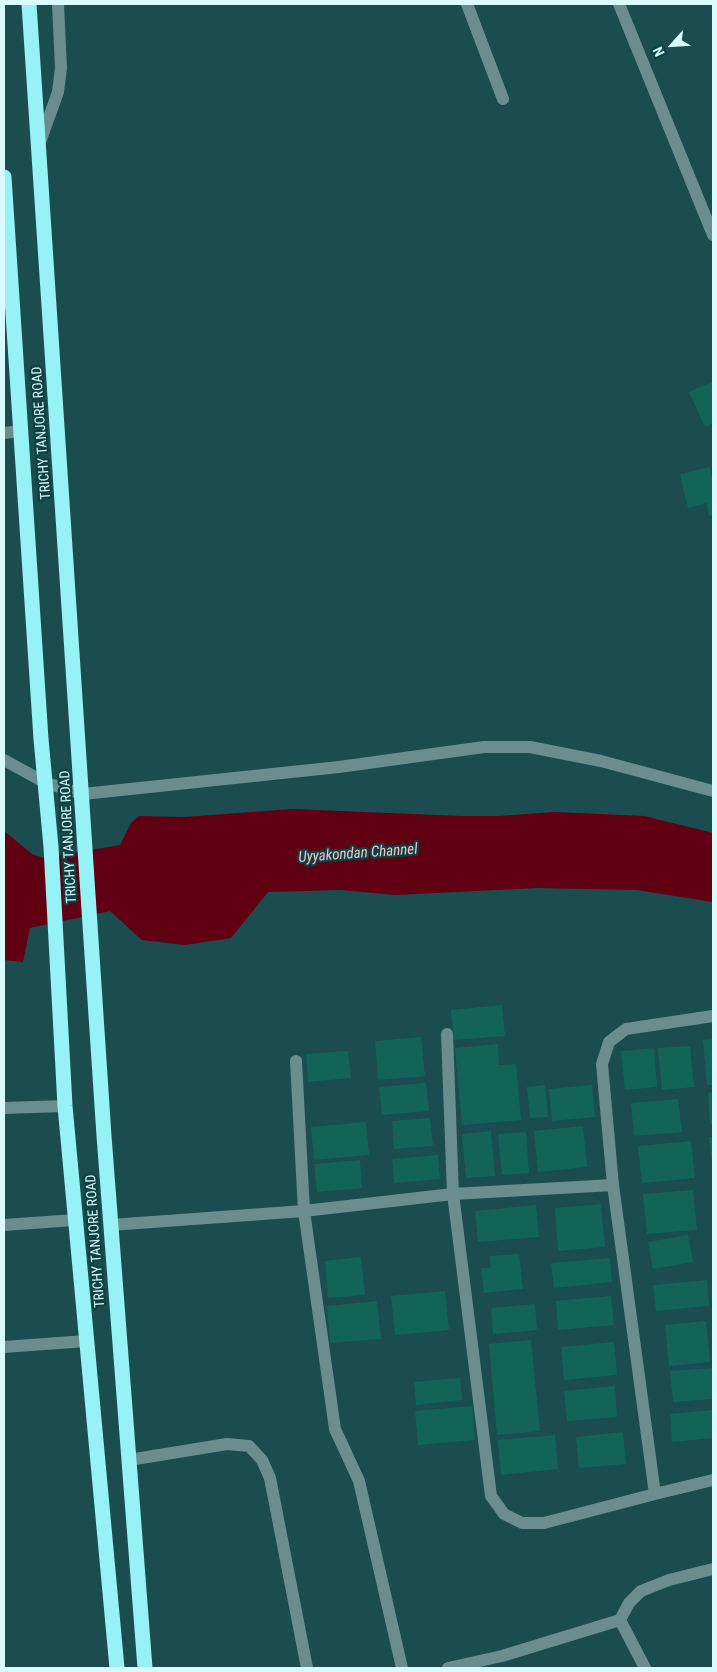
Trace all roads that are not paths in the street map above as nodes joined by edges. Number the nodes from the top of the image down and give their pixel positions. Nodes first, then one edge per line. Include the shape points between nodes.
1 (29, 4) edge
2 (58, 4) edge
3 (467, 4) edge
4 (619, 4) edge
5 (503, 99) dead end
6 (38, 148) junction
7 (4, 177) edge
8 (713, 235) edge
9 (7, 268) edge
10 (21, 431) junction
11 (4, 433) edge
12 (4, 760) edge
13 (46, 783) junction
14 (713, 791) edge
15 (83, 794) junction
16 (713, 1016) edge
17 (447, 1034) dead end
18 (296, 1061) dead end
19 (65, 1106) junction
20 (4, 1108) edge
21 (613, 1185) junction
22 (453, 1194) junction
23 (304, 1211) junction
24 (75, 1220) junction
25 (4, 1225) edge
26 (111, 1225) junction
27 (86, 1341) junction
28 (4, 1348) edge
29 (129, 1460) junction
30 (713, 1480) edge
31 (655, 1494) junction
32 (713, 1569) edge
33 (620, 1620) junction
34 (117, 1668) edge
35 (145, 1668) edge
36 (307, 1668) edge
37 (402, 1668) edge
38 (448, 1668) edge
39 (644, 1668) edge

1 - 6 highway, TRICHY TANJORE ROAD
2 - 6 street via 61,68 58,92
3 - 5 street
4 - 8 street
6 - 15 highway, TRICHY TANJORE ROAD
7 - 9 highway, TRICHY TANJORE ROAD
9 - 10 highway, TRICHY TANJORE ROAD
10 - 11 street
10 - 13 highway, TRICHY TANJORE ROAD
12 - 13 street
13 - 15 street
13 - 19 highway, TRICHY TANJORE ROAD
14 - 15 street via 548,750 484,747 339,767
15 - 26 highway, TRICHY TANJORE ROAD
16 - 21 street via 626,1029 609,1042 602,1064
17 - 22 street
18 - 23 street
19 - 20 street
19 - 24 highway, TRICHY TANJORE ROAD
21 - 22 street
21 - 31 street
22 - 23 street
22 - 31 street via 491,1496 504,1514 522,1523 544,1522
23 - 26 street
23 - 37 street via 335,1429 359,1481
24 - 25 street
24 - 27 highway, TRICHY TANJORE ROAD
26 - 29 highway, TRICHY TANJORE ROAD
27 - 28 street
27 - 34 highway, TRICHY TANJORE ROAD
29 - 35 highway, TRICHY TANJORE ROAD
29 - 36 street via 227,1444 248,1446 262,1460 270,1478
30 - 31 street
32 - 33 street via 641,1591 629,1603
33 - 38 street via 502,1656
33 - 39 street

